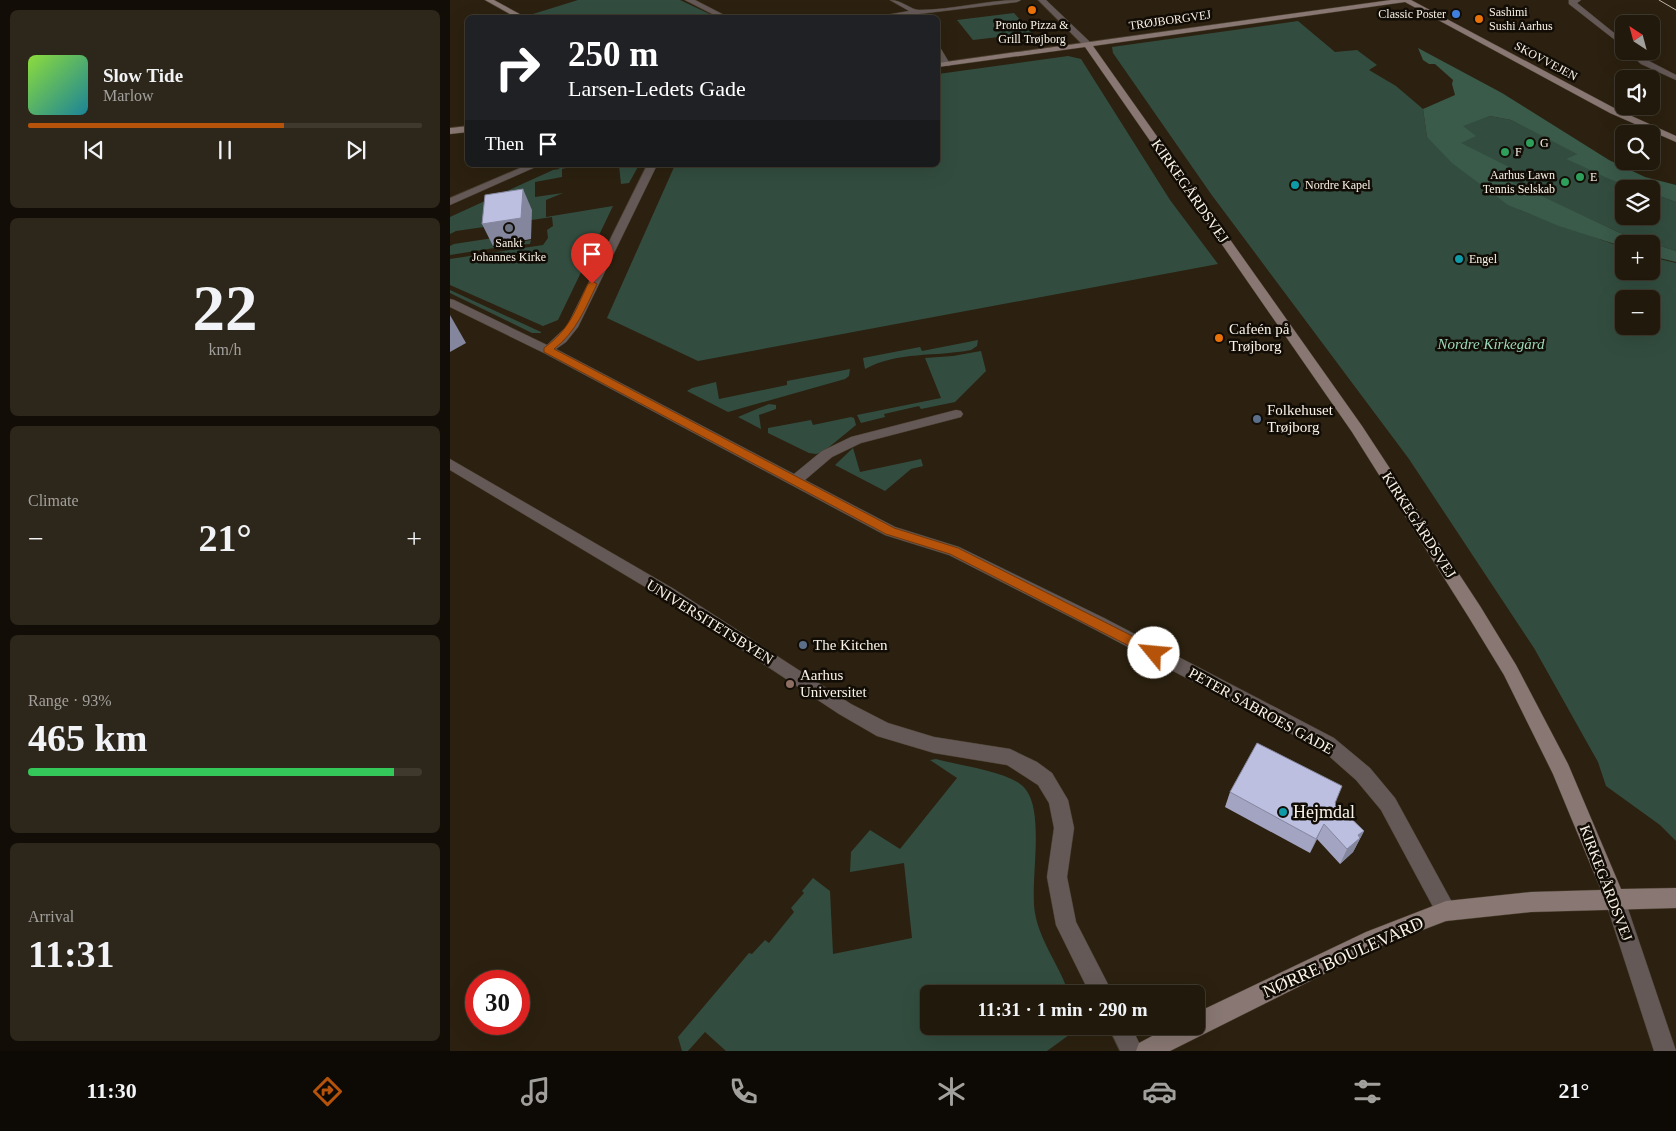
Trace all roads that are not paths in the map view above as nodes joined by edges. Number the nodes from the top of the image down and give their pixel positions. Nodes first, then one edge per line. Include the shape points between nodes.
1 (489, 0) edge
2 (689, 0) edge
3 (894, 0) edge
4 (1017, 0) edge
5 (1042, 0) edge
6 (1406, 0) edge
7 (1577, 0) edge
8 (518, 15) edge
9 (721, 15) edge
10 (916, 15) edge
11 (1615, 38) edge
12 (1088, 45) junction
13 (1642, 60) edge
14 (942, 64) edge
15 (1676, 78) edge
16 (465, 128) edge
17 (450, 131) edge
18 (1676, 139) edge
19 (530, 167) edge
20 (651, 167) edge
21 (450, 202) edge
22 (450, 302) edge
23 (548, 350) junction
24 (956, 414) dead end
25 (450, 464) edge
26 (794, 481) junction
27 (1676, 898) edge
28 (1615, 900) junction
29 (1446, 911) junction
30 (1097, 985) edge
31 (1205, 1021) edge
32 (1124, 1035) edge
33 (1178, 1035) edge
34 (1132, 1051) edge
35 (1147, 1051) edge
36 (1665, 1051) edge

1 - 8 street
2 - 9 street
3 - 10 street
4 - 10 street
5 - 12 street
6 - 12 street, TRØJBORGVEJ
6 - 18 street, SKOVVEJEN via 1613,111
7 - 11 street via 1572,2
12 - 14 street, TRØJBORGVEJ
12 - 28 street, KIRKEGÅRDSVEJ via 1357,429 1474,611 1510,670 1561,770
13 - 15 street
16 - 17 street
19 - 21 street
20 - 23 street via 572,327
22 - 23 street, PETER SABROES GADE
23 - 26 street, PETER SABROES GADE
24 - 26 street via 856,440 827,454
25 - 30 street, UNIVERSITETSBYEN via 668,593 845,709 883,730 934,744 1010,757 1045,779 1058,800 1064,828 1057,877 1066,925
26 - 29 street, PETER SABROES GADE via 890,531 954,551 1328,744 1363,774 1388,804
27 - 28 street, NØRRE BOULEVARD
28 - 29 street, NØRRE BOULEVARD via 1531,902
28 - 36 street, KIRKEGÅRDSVEJ
29 - 31 street, NØRRE BOULEVARD via 1373,939
32 - 34 street
33 - 35 street, NØRRE BOULEVARD

